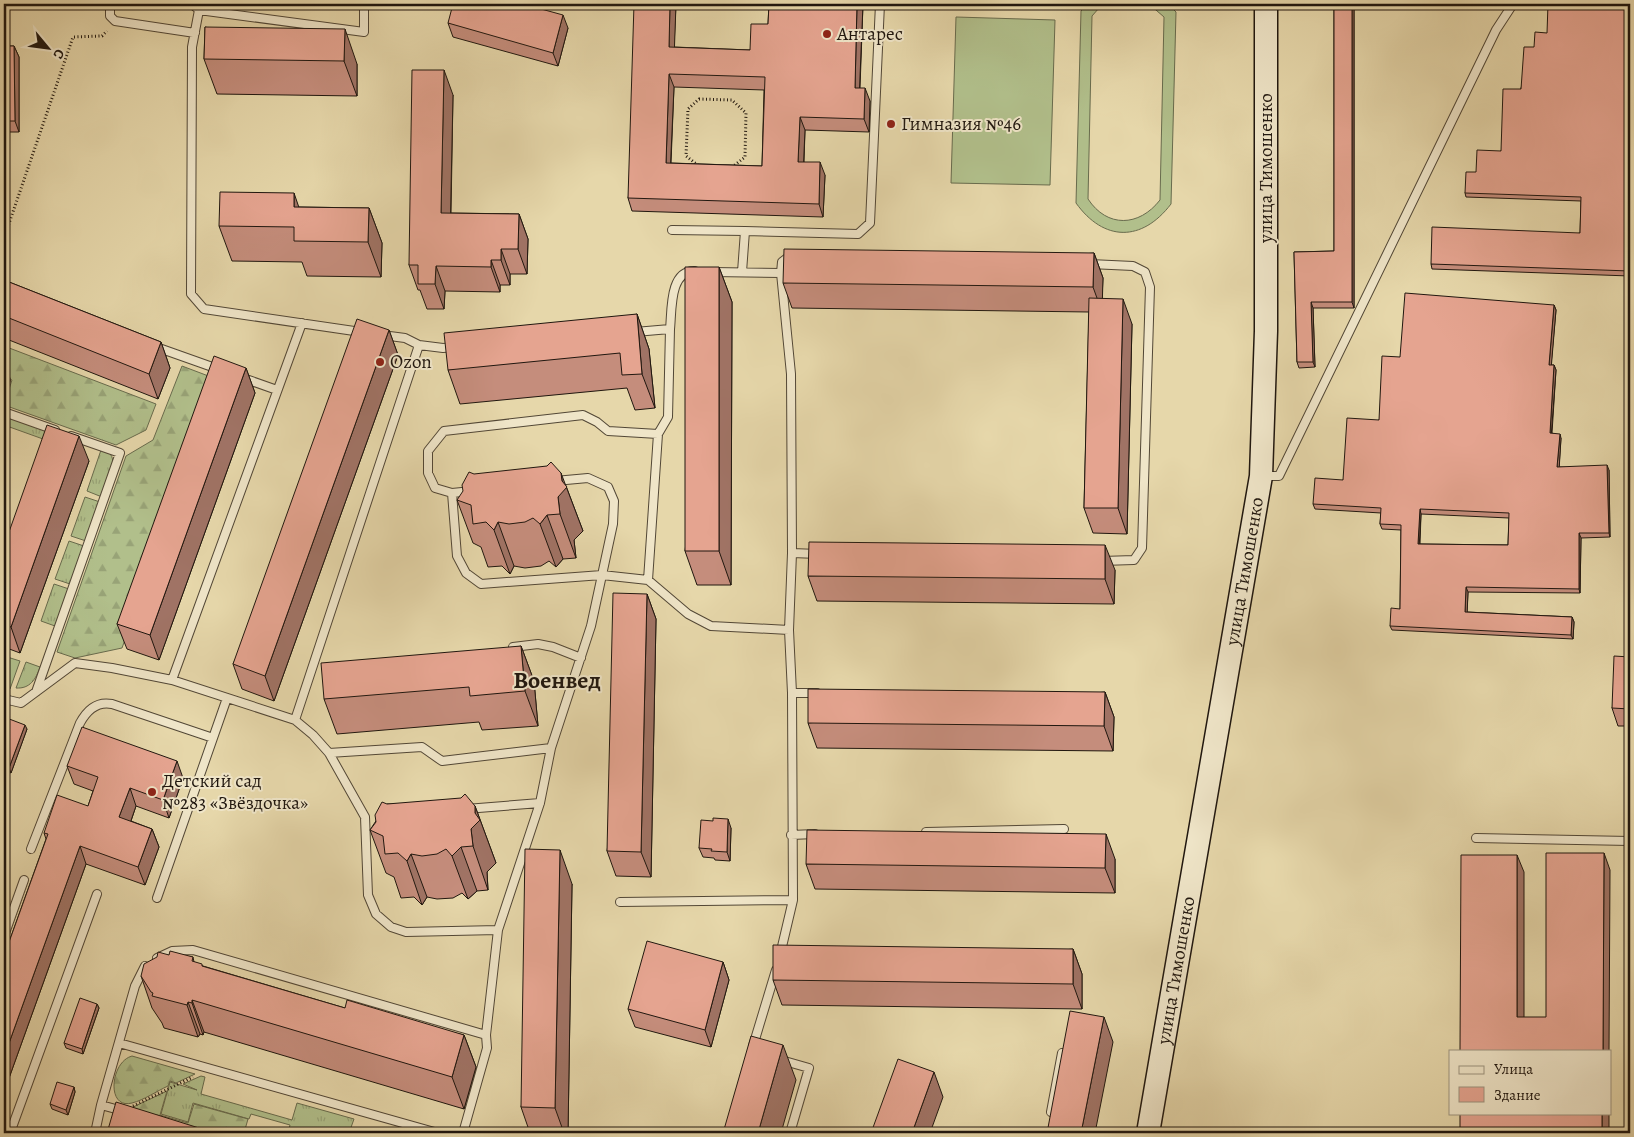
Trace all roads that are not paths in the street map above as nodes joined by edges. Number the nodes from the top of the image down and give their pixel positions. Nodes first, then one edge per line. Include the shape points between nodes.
1 (110, 4) edge
2 (192, 4) edge
3 (364, 4) edge
4 (880, 4) edge
5 (1266, 4) edge
6 (1512, 4) edge
7 (200, 10) junction
8 (195, 33) junction
9 (672, 230) dead end
10 (745, 231) junction
11 (800, 256) edge
12 (1084, 264) edge
13 (742, 272) junction
14 (781, 273) junction
15 (302, 323) junction
16 (670, 329) junction
17 (631, 332) edge
18 (368, 333) edge
19 (377, 334) edge
20 (146, 344) edge
21 (419, 345) junction
22 (463, 346) edge
23 (225, 372) edge
24 (234, 375) edge
25 (277, 390) junction
26 (4, 412) edge
27 (658, 434) junction
28 (1261, 476) junction
29 (545, 482) edge
30 (480, 490) edge
31 (452, 494) junction
32 (792, 553) junction
33 (822, 554) edge
34 (1092, 561) edge
35 (602, 575) junction
36 (648, 580) junction
37 (789, 630) junction
38 (500, 648) edge
39 (581, 658) junction
40 (172, 680) junction
41 (36, 692) junction
42 (792, 693) junction
43 (821, 693) edge
44 (227, 698) junction
45 (4, 699) edge
46 (295, 720) junction
47 (213, 738) junction
48 (552, 748) junction
49 (329, 753) junction
50 (540, 803) junction
51 (462, 810) edge
52 (374, 816) edge
53 (365, 817) junction
54 (1064, 829) dead end
55 (918, 832) edge
56 (820, 834) edge
57 (791, 835) junction
58 (1476, 838) dead end
59 (1630, 841) edge
60 (32, 849) dead end
61 (24, 880) dead end
62 (98, 894) dead end
63 (157, 898) dead end
64 (793, 900) junction
65 (620, 902) dead end
66 (498, 930) junction
67 (4, 936) edge
68 (781, 952) junction
69 (791, 952) edge
70 (486, 1035) junction
71 (119, 1043) junction
72 (1062, 1053) edge
73 (761, 1054) edge
74 (771, 1057) edge
75 (101, 1104) junction
76 (125, 1112) edge
77 (1048, 1124) edge
78 (10, 1133) edge
79 (95, 1133) edge
80 (438, 1133) edge
81 (462, 1133) edge
82 (790, 1133) edge
83 (1148, 1133) edge

1 - 8 lane via 110,16 115,21
2 - 7 lane
3 - 7 lane via 364,32
4 - 10 lane via 870,224 858,234
5 - 28 street, улица Тимошенко via 1266,331
6 - 28 lane via 1496,30 1279,476
7 - 8 lane
8 - 15 lane via 192,47 191,294 204,310
9 - 10 lane
10 - 13 lane
11 - 14 lane via 790,255 782,262
12 - 34 lane via 1133,266 1145,272 1150,287 1142,548 1134,560
13 - 14 lane
13 - 16 lane via 691,271 680,276 675,287
14 - 32 lane via 791,374
15 - 18 lane
15 - 25 lane
16 - 17 lane
16 - 27 lane via 668,416
19 - 21 lane via 405,338
20 - 23 lane
21 - 22 lane
21 - 46 lane
24 - 25 lane
25 - 40 lane
26 - 41 lane via 120,453
27 - 31 lane via 608,431 583,415 444,431 428,451 428,473 435,488
27 - 36 lane
28 - 83 street, улица Тимошенко
29 - 35 lane via 588,478 608,487 614,501
30 - 31 lane
31 - 35 lane via 457,556 466,574 481,584
32 - 33 lane
32 - 37 lane
35 - 36 lane
35 - 39 lane
36 - 37 lane via 688,614 711,626
37 - 42 lane
38 - 39 lane via 538,644
39 - 48 lane
40 - 41 lane via 75,663
40 - 44 lane
41 - 45 lane via 21,703
42 - 43 lane
42 - 57 lane
44 - 46 lane
44 - 47 lane
46 - 49 lane
47 - 60 lane via 112,704 100,704 90,709 80,723
47 - 63 lane
48 - 49 lane via 442,761 422,748
48 - 50 lane
49 - 53 lane
50 - 51 lane
50 - 66 lane
52 - 53 lane
53 - 66 lane via 368,895 376,914 391,927 406,932
54 - 55 lane
56 - 57 lane
57 - 64 lane
58 - 59 lane
61 - 67 lane
62 - 78 lane
64 - 65 lane
64 - 68 lane
66 - 70 lane
68 - 69 lane
68 - 73 lane via 752,1051
70 - 71 lane via 193,950 172,951 147,963 135,986
70 - 81 lane via 487,1048
71 - 75 lane
71 - 80 lane
72 - 77 lane
74 - 82 lane via 809,1068
75 - 76 lane
75 - 79 lane

